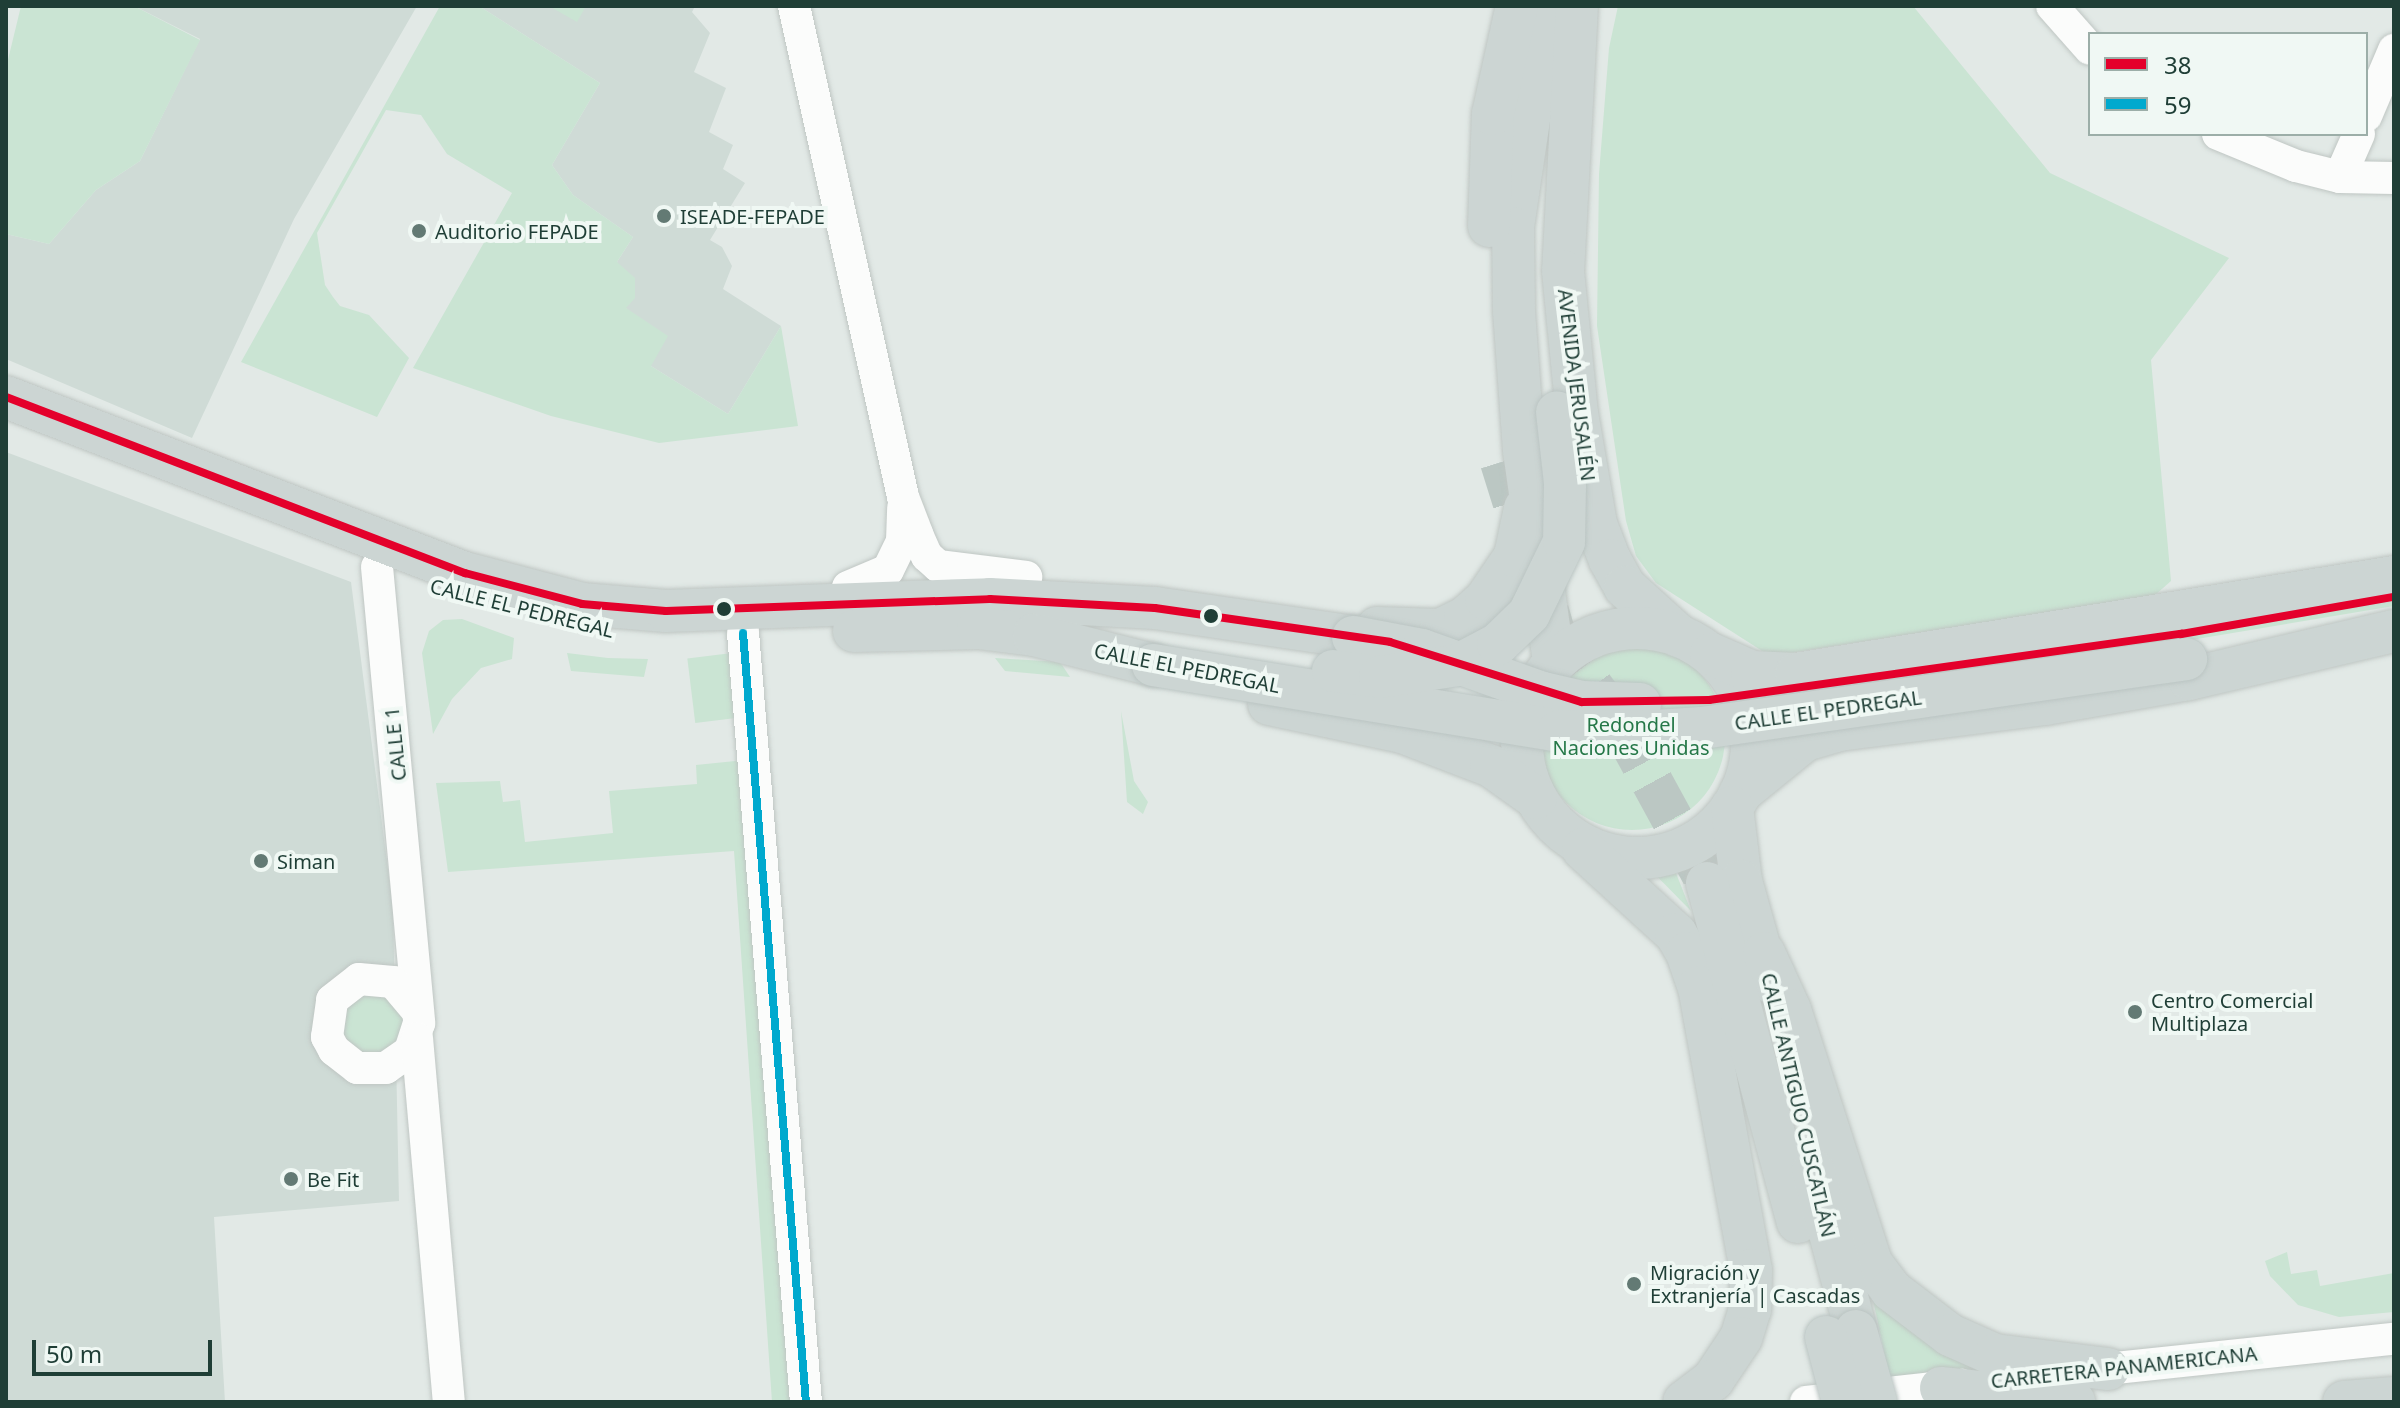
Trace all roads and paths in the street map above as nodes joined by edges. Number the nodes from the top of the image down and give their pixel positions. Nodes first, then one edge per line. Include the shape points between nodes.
1 (794, 6) edge
2 (1517, 6) edge
3 (1546, 6) edge
4 (2052, 6) edge
5 (1574, 24) edge
6 (2088, 47) edge
7 (2394, 50) edge
8 (2368, 111) edge
9 (2223, 136) edge
10 (2358, 136) edge
11 (2340, 177) junction
12 (2394, 178) edge
13 (13, 404) edge
14 (1512, 456) junction
15 (903, 497) junction
16 (377, 567) junction
17 (1026, 577) junction
18 (2394, 577) edge
19 (848, 587) junction
20 (2394, 597) edge
21 (691, 610) junction
22 (1353, 625) junction
23 (978, 628) junction
24 (2394, 630) edge
25 (743, 633) junction
26 (1690, 642) junction
27 (2183, 646) junction
28 (1159, 655) junction
29 (1545, 675) junction
30 (1536, 798) junction
31 (1736, 800) junction
32 (1565, 832) junction
33 (1707, 883) tunnel mouth
34 (409, 921) junction
35 (1764, 953) junction
36 (371, 977) junction
37 (416, 1023) junction
38 (372, 1070) junction
39 (420, 1119) junction
40 (1842, 1325) junction
41 (2394, 1339) edge
42 (2108, 1369) junction
43 (1941, 1388) junction
44 (2394, 1398) edge
45 (449, 1402) edge
46 (806, 1402) edge
47 (1684, 1402) edge
48 (1806, 1402) edge
49 (1843, 1402) edge
50 (1859, 1402) edge
51 (1876, 1402) edge
52 (2074, 1402) edge
53 (2344, 1402) edge

1 - 15 street
2 - 14 main road via 1493,114 1488,212
3 - 14 main road via 1513,228
4 - 6 street
5 - 26 main road, AVENIDA JERUSALÉN via 1563,271 1573,382 1596,524 1625,587
5 - 28 main road, bridge via 1542,242 1566,503 1557,564 1529,614 1481,655 1458,665 1380,677
7 - 8 street
9 - 11 street via 2296,166
10 - 11 street
11 - 12 street
13 - 16 main road, CALLE EL PEDREGAL
13 - 21 main road, CALLE EL PEDREGAL via 465,573 582,604
14 - 22 main road via 1520,544 1486,599 1440,630 1409,633
14 - 29 main road
15 - 17 street via 927,556 938,566
15 - 19 street via 902,541 888,570
16 - 25 main road, CALLE EL PEDREGAL via 524,613 629,635
16 - 34 street, CALLE 1
17 - 19 main road
17 - 22 main road via 1151,588
18 - 26 main road via 1796,674 1752,672
19 - 21 main road via 743,595
20 - 27 main road, CALLE EL PEDREGAL
21 - 27 main road, CALLE EL PEDREGAL, bridge via 990,599 1155,608 1390,642 1543,693 1626,705
22 - 29 main road via 1510,673
23 - 25 main road, CALLE EL PEDREGAL
23 - 28 main road, CALLE EL PEDREGAL via 1073,630
23 - 30 main road via 1145,679 1402,732 1491,766
24 - 27 main road, CALLE EL PEDREGAL
24 - 31 main road via 2160,684 1839,730 1805,740
25 - 46 street
26 - 29 main road via 1651,629 1612,630 1576,645
26 - 31 main road via 1732,678 1749,717 1752,752
27 - 28 main road, CALLE EL PEDREGAL, bridge via 1702,728 1639,732 1559,731
29 - 30 main road via 1524,717 1522,748
30 - 32 main road
31 - 32 main road via 1703,837 1654,856 1602,852
31 - 35 main road, CALLE ANTIGUO CUSCATLÁN via 1741,881
32 - 47 main road via 1676,934 1699,987 1752,1284 1745,1329 1728,1361
33 - 40 main road
34 - 36 street via 396,953
34 - 37 street, CALLE 1
35 - 40 main road, CALLE ANTIGUO CUSCATLÁN
35 - 42 main road via 1790,1010 1871,1263 1891,1290 1950,1335 1995,1355
36 - 37 street via 403,989
36 - 38 street via 339,991 325,1022 327,1037 344,1061
37 - 38 street via 400,1061
37 - 39 street, CALLE 1
38 - 39 street via 395,1087
39 - 45 street, CALLE 1
40 - 49 main road, bridge
40 - 50 main road
40 - 51 main road, CALLE ANTIGUO CUSCATLÁN, bridge
41 - 42 street, CARRETERA PANAMERICANA
42 - 43 street, CARRETERA PANAMERICANA
43 - 48 street, CARRETERA PANAMERICANA
43 - 52 main road
44 - 53 main road

